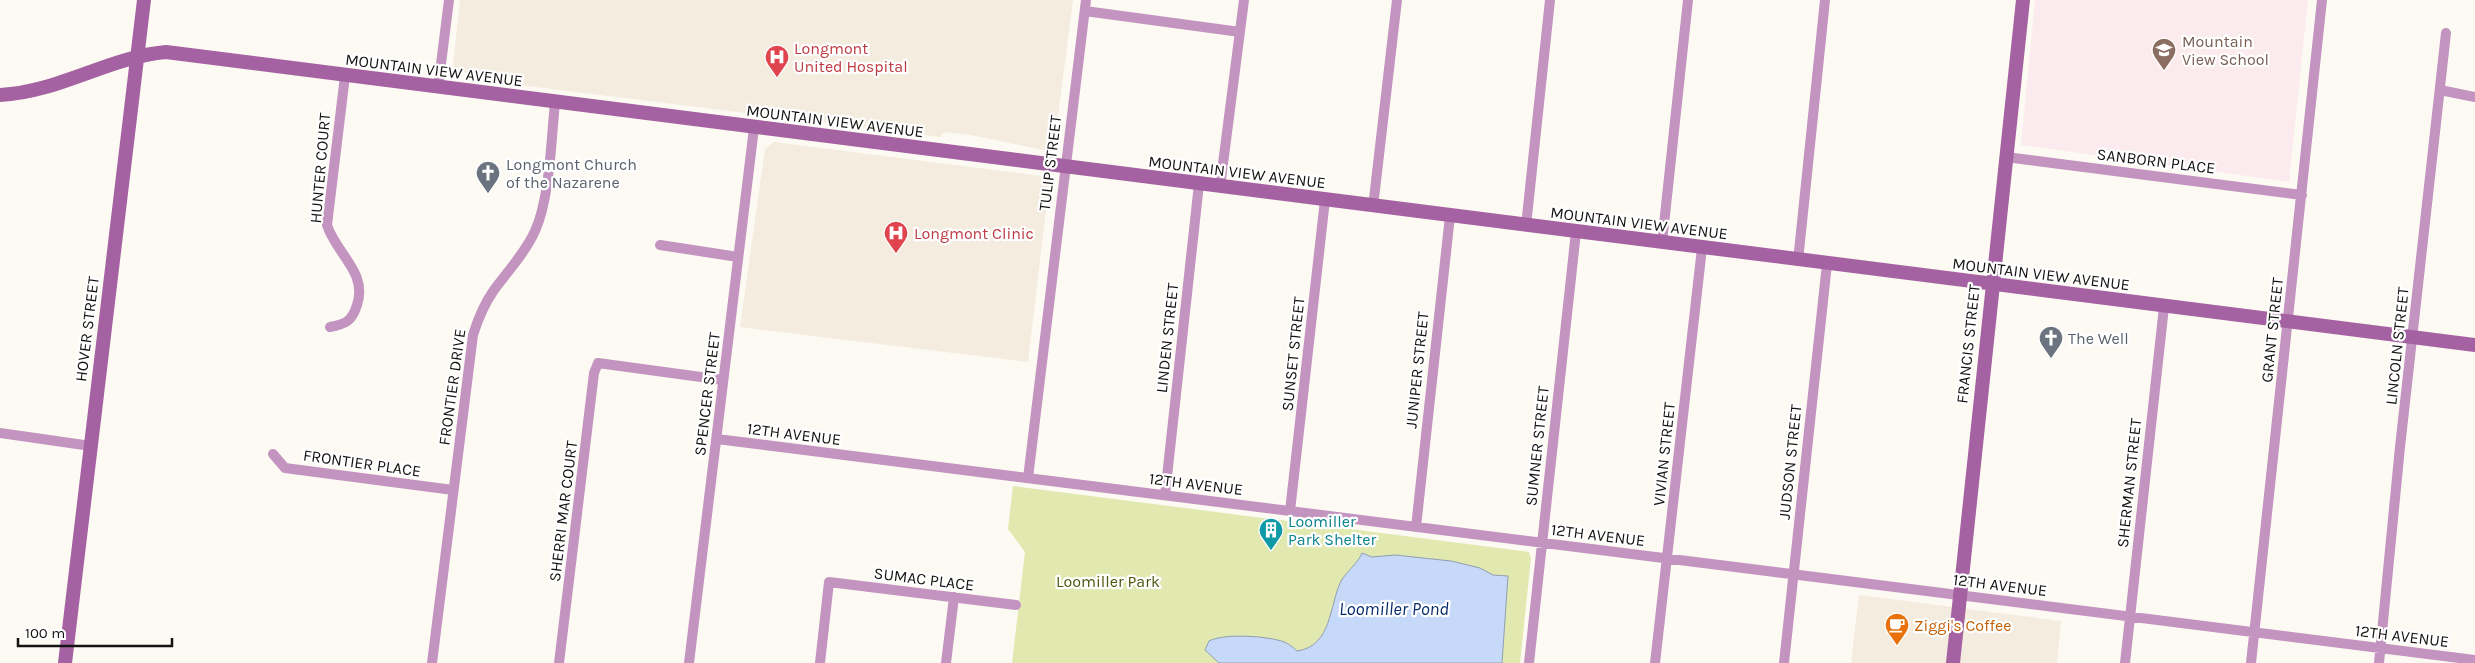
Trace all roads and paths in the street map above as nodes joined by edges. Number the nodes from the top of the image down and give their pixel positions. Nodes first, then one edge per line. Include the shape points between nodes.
1 (144, 0) edge
2 (449, 0) edge
3 (1244, 0) edge
4 (1397, 0) edge
5 (1550, 0) edge
6 (1688, 0) edge
7 (1825, 0) edge
8 (2023, 0) edge
9 (2322, 0) edge
10 (1085, 5) edge
11 (1240, 32) junction
12 (2446, 33) dead end
13 (138, 57) junction
14 (345, 76) junction
15 (438, 88) junction
16 (2440, 90) junction
17 (0, 95) edge
18 (2475, 96) edge
19 (555, 103) junction
20 (754, 128) junction
21 (2006, 157) junction
22 (1064, 167) junction
23 (1199, 184) junction
24 (1220, 187) junction
25 (2302, 195) junction
26 (1325, 200) junction
27 (1373, 207) junction
28 (1450, 216) junction
29 (1526, 226) junction
30 (1576, 232) junction
31 (1662, 243) junction
32 (660, 245) dead end
33 (1702, 248) junction
34 (738, 257) junction
35 (1798, 260) junction
36 (1827, 264) junction
37 (1993, 285) junction
38 (2164, 307) junction
39 (2288, 322) junction
40 (330, 328) dead end
41 (2413, 338) junction
42 (2475, 345) edge
43 (723, 380) junction
44 (0, 433) edge
45 (717, 439) junction
46 (91, 446) junction
47 (273, 454) dead end
48 (1028, 478) junction
49 (453, 490) junction
50 (1165, 495) junction
51 (1290, 511) junction
52 (1416, 527) junction
53 (1542, 543) junction
54 (1667, 558) junction
55 (1792, 574) junction
56 (1960, 595) junction
57 (954, 597) junction
58 (1016, 605) dead end
59 (2130, 617) junction
60 (2254, 632) junction
61 (2380, 648) junction
62 (2475, 660) edge
63 (65, 663) edge
64 (432, 663) edge
65 (559, 663) edge
66 (689, 663) edge
67 (820, 663) edge
68 (946, 663) edge
69 (1529, 663) edge
70 (1655, 663) edge
71 (1784, 663) edge
72 (1952, 663) edge
73 (2125, 663) edge
74 (2251, 663) edge
75 (2379, 663) edge

1 - 13 street, HOVER STREET
2 - 15 street
3 - 11 street
4 - 27 street
5 - 29 street
6 - 31 street
7 - 35 street
8 - 21 street, FRANCIS STREET
9 - 25 street, GRANT STREET
10 - 11 street
10 - 22 street, TULIP STREET
11 - 24 street
12 - 16 street, LINCOLN STREET
13 - 14 street, MOUNTAIN VIEW AVENUE via 166,52
13 - 17 street, MOUNTAIN VIEW AVENUE via 38,90
13 - 46 street, HOVER STREET
14 - 15 street, MOUNTAIN VIEW AVENUE
14 - 40 street, HUNTER COURT via 327,225 330,237 356,273 360,296 352,319 344,325
15 - 19 street, MOUNTAIN VIEW AVENUE
16 - 18 street
16 - 41 street, LINCOLN STREET
19 - 20 street, MOUNTAIN VIEW AVENUE
19 - 49 street, FRONTIER DRIVE via 543,205 536,229 480,313 473,335
20 - 22 street, MOUNTAIN VIEW AVENUE
20 - 34 street, SPENCER STREET
21 - 25 street, SANBORN PLACE
21 - 37 street, FRANCIS STREET
22 - 23 street, MOUNTAIN VIEW AVENUE
22 - 48 street, TULIP STREET
23 - 24 street, MOUNTAIN VIEW AVENUE
23 - 50 street, LINDEN STREET
24 - 26 street, MOUNTAIN VIEW AVENUE
25 - 39 street, GRANT STREET
26 - 27 street, MOUNTAIN VIEW AVENUE
26 - 51 street, SUNSET STREET
27 - 28 street, MOUNTAIN VIEW AVENUE
28 - 29 street, MOUNTAIN VIEW AVENUE
28 - 52 street, JUNIPER STREET
29 - 30 street, MOUNTAIN VIEW AVENUE
30 - 31 street, MOUNTAIN VIEW AVENUE
30 - 53 street, SUMNER STREET
31 - 33 street, MOUNTAIN VIEW AVENUE
32 - 34 street
33 - 35 street, MOUNTAIN VIEW AVENUE
33 - 54 street, VIVIAN STREET
34 - 43 street, SPENCER STREET
35 - 36 street, MOUNTAIN VIEW AVENUE
36 - 37 street, MOUNTAIN VIEW AVENUE
36 - 55 street, JUDSON STREET
37 - 38 street, MOUNTAIN VIEW AVENUE
37 - 56 street, FRANCIS STREET
38 - 39 street, MOUNTAIN VIEW AVENUE
38 - 59 street, SHERMAN STREET
39 - 41 street, MOUNTAIN VIEW AVENUE
39 - 60 street, GRANT STREET
41 - 42 street, MOUNTAIN VIEW AVENUE
41 - 61 street, LINCOLN STREET
43 - 45 street, SPENCER STREET
43 - 65 street, SHERRI MAR COURT via 598,363 594,373
44 - 46 street
45 - 48 street, 12TH AVENUE
45 - 66 street, SPENCER STREET
46 - 63 street, HOVER STREET
47 - 49 street, FRONTIER PLACE via 285,468
48 - 50 street, 12TH AVENUE
49 - 64 street, FRONTIER DRIVE
50 - 51 street, 12TH AVENUE
51 - 52 street, 12TH AVENUE
52 - 53 street, 12TH AVENUE
53 - 54 street, 12TH AVENUE
53 - 69 street, SUMNER STREET
54 - 55 street, 12TH AVENUE
54 - 70 street, VIVIAN STREET
55 - 56 street, 12TH AVENUE
55 - 71 street, JUDSON STREET
56 - 59 street, 12TH AVENUE
56 - 72 street, FRANCIS STREET
57 - 58 street, SUMAC PLACE
57 - 67 street, SUMAC PLACE via 829,582
57 - 68 street
59 - 60 street, 12TH AVENUE
59 - 73 street, SHERMAN STREET
60 - 61 street, 12TH AVENUE
60 - 74 street, GRANT STREET
61 - 62 street, 12TH AVENUE
61 - 75 street, LINCOLN STREET

